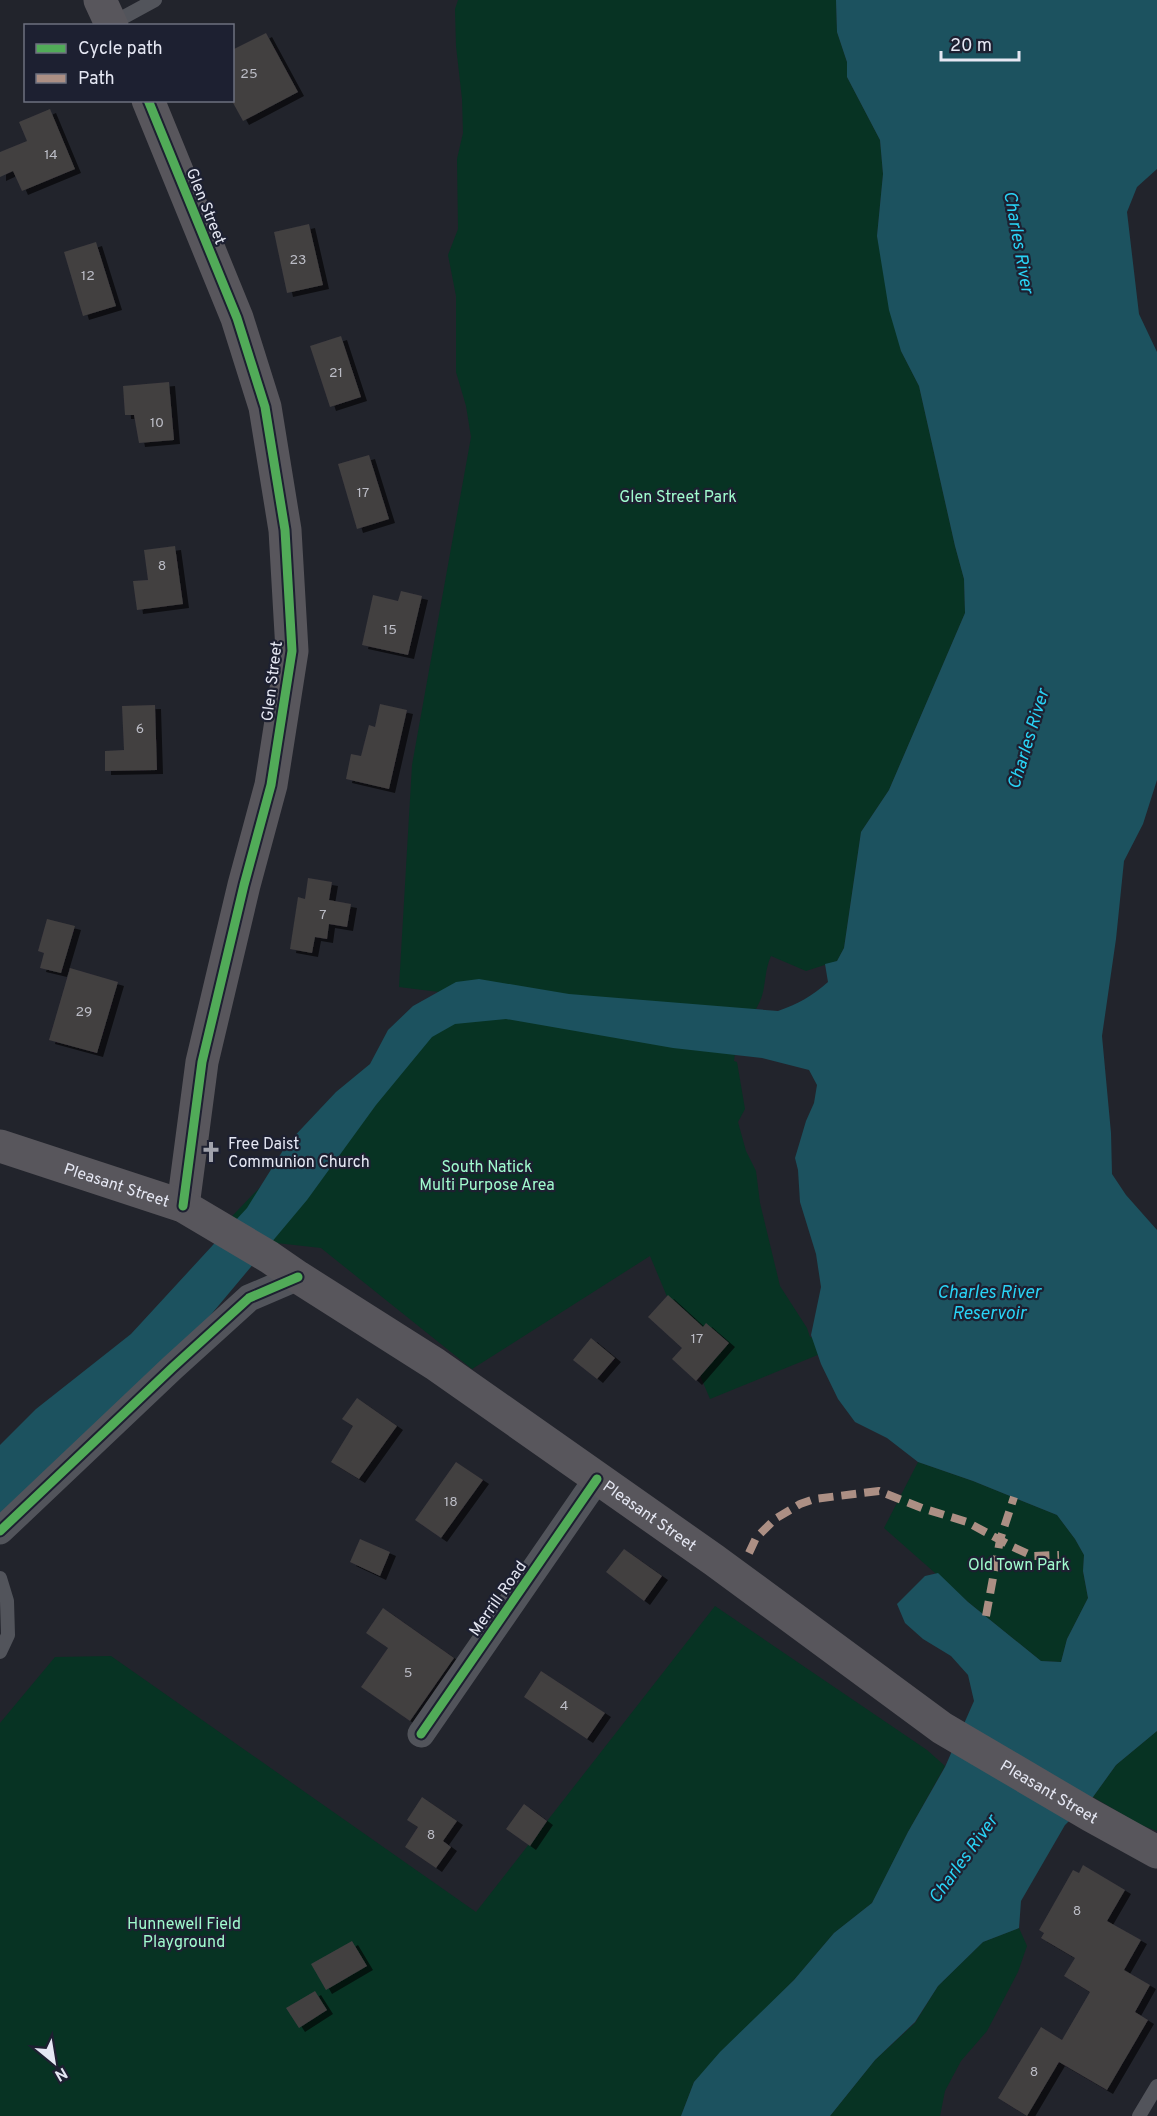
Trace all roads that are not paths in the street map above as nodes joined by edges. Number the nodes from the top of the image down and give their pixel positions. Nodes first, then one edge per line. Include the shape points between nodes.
1 (155, 0) edge
2 (108, 16) edge
3 (149, 102) edge
4 (0, 1146) edge
5 (183, 1206) junction
6 (298, 1277) junction
7 (597, 1479) junction
8 (0, 1531) edge
9 (0, 1578) edge
10 (0, 1652) edge
11 (421, 1734) dead end
12 (1157, 1852) edge
13 (1157, 2086) edge
14 (1140, 2116) edge

1 - 2 lane
3 - 5 main road, Glen Street via 237,318 265,407 285,530 292,651 271,785 202,1062
4 - 5 main road, Pleasant Street
5 - 6 main road, Pleasant Street
6 - 7 main road, Pleasant Street via 435,1364
6 - 8 street via 249,1298
7 - 11 street, Merrill Road
7 - 12 main road, Pleasant Street via 942,1728
9 - 10 lane via 7,1600 8,1635
13 - 14 lane

